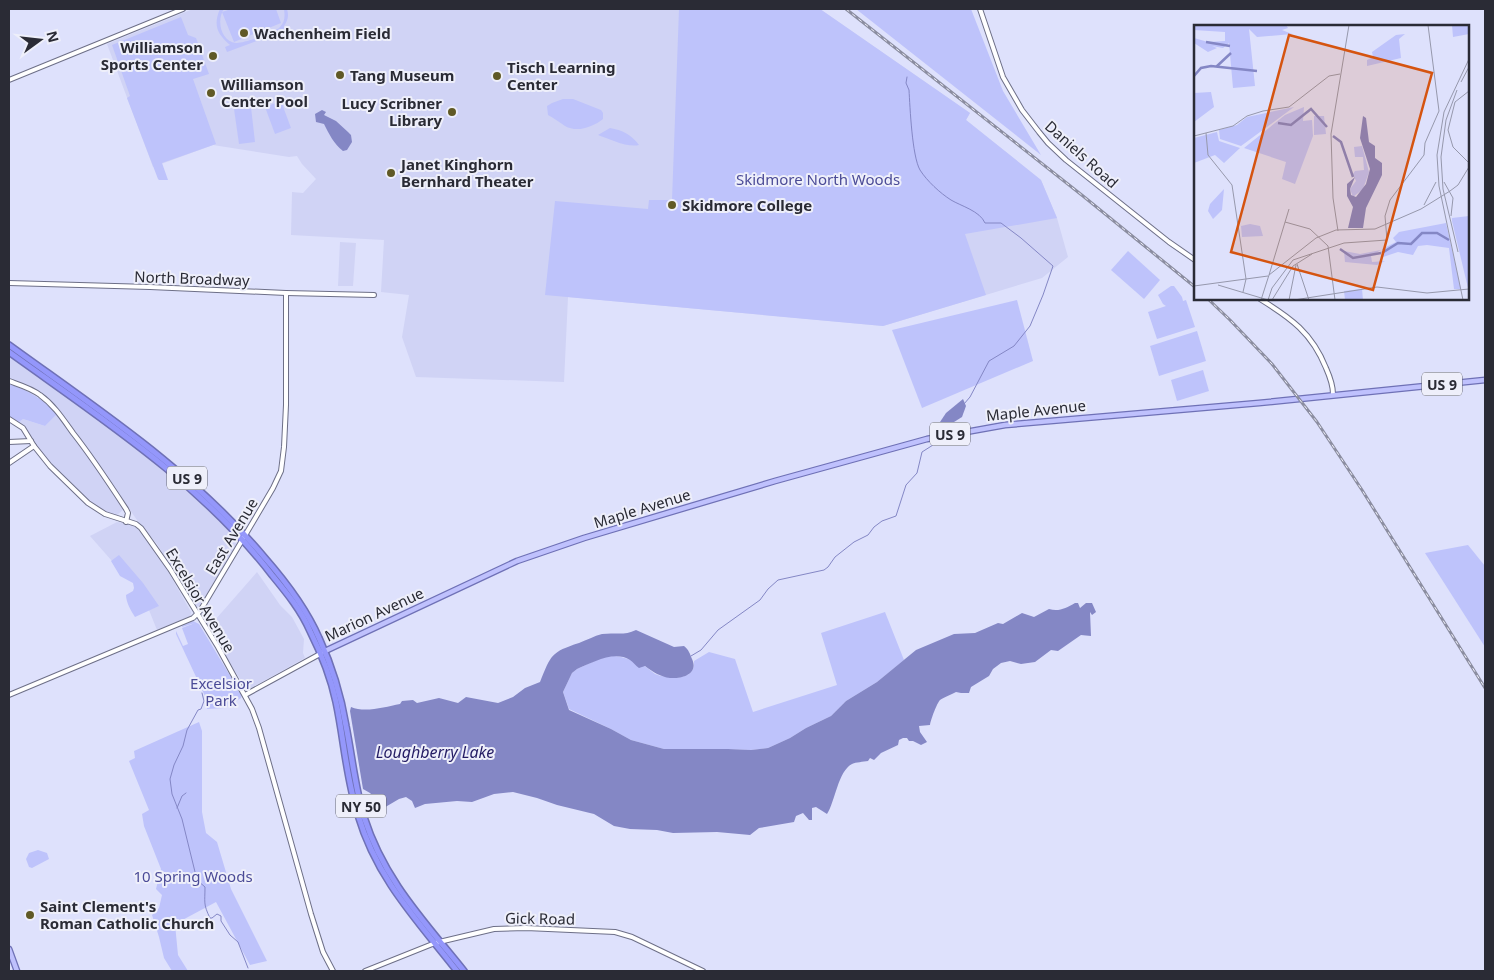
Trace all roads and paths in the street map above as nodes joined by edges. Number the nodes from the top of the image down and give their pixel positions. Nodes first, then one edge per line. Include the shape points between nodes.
1 (183, 9) edge
2 (980, 9) edge
3 (9, 80) edge
4 (1194, 259) edge
5 (9, 283) edge
6 (286, 293) junction
7 (374, 295) dead end
8 (1262, 300) edge
9 (9, 345) edge
10 (9, 352) edge
11 (1485, 380) edge
12 (9, 381) edge
13 (1334, 394) junction
14 (9, 419) edge
15 (31, 441) junction
16 (9, 442) edge
17 (34, 446) junction
18 (9, 464) edge
19 (126, 522) junction
20 (246, 534) junction
21 (242, 540) junction
22 (518, 561) joint
23 (197, 614) junction
24 (322, 652) junction
25 (9, 695) edge
26 (244, 695) junction
27 (438, 943) junction
28 (9, 949) edge
29 (18, 971) edge
30 (333, 971) edge
31 (365, 971) edge
32 (458, 971) edge
33 (464, 971) edge
34 (703, 971) edge

1 - 3 street
2 - 4 street, Daniels Road via 1003,77 1022,110 1048,143
5 - 6 street, North Broadway
6 - 7 street, North Broadway
6 - 20 street, East Avenue via 283,460 273,488
8 - 13 street via 1286,314 1311,339 1325,365
9 - 20 highway, US 9 via 150,447
10 - 21 highway, US 9 via 190,487
11 - 13 main road, Maple Avenue / US 9
12 - 19 street via 34,391 54,408 88,451 126,509
13 - 22 main road, Maple Avenue / US 9 via 1005,425 942,436 810,471 584,538
14 - 15 street, Excelsior Avenue via 23,428
15 - 16 street
15 - 17 street, Excelsior Avenue
17 - 18 street
17 - 19 street, Excelsior Avenue via 88,503
19 - 23 street, Excelsior Avenue via 136,524 147,534
20 - 21 street, East Avenue
20 - 24 highway, US 9 via 292,590 316,630
21 - 23 street, East Avenue
21 - 24 highway, US 9 via 296,606
22 - 24 main road, Marion Avenue / US 9
23 - 25 street, East Avenue
23 - 26 street, Excelsior Avenue
24 - 26 street, Marion Avenue
24 - 27 highway, NY 50 via 335,699 353,798 367,843 392,889
26 - 30 street, Excelsior Avenue via 259,728 311,914
27 - 31 street, Gick Road
27 - 32 highway, NY 50
27 - 33 highway, NY 50
27 - 34 street, Gick Road via 494,929 604,930 639,940
28 - 29 main road

